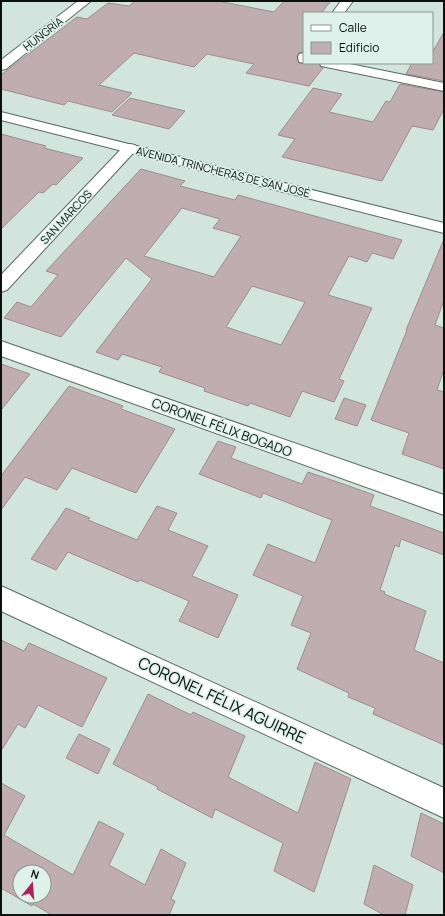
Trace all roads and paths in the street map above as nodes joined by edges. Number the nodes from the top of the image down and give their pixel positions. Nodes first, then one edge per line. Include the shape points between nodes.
1 (85, 1) edge
2 (347, 1) edge
3 (339, 12) edge
4 (331, 64) edge
5 (1, 66) edge
6 (444, 87) edge
7 (1, 116) edge
8 (130, 148) junction
9 (444, 228) edge
10 (1, 286) edge
11 (1, 348) edge
12 (444, 505) edge
13 (1, 598) edge
14 (444, 802) edge

1 - 5 street, HUNGRÍA
2 - 3 street
4 - 6 street
7 - 8 street, AVENIDA TRINCHERAS DE SAN JOSÉ
8 - 9 street, AVENIDA TRINCHERAS DE SAN JOSÉ
8 - 10 street, SAN MARCOS
11 - 12 street, CORONEL FÉLIX BOGADO
13 - 14 street, CORONEL FÉLIX AGUIRRE

